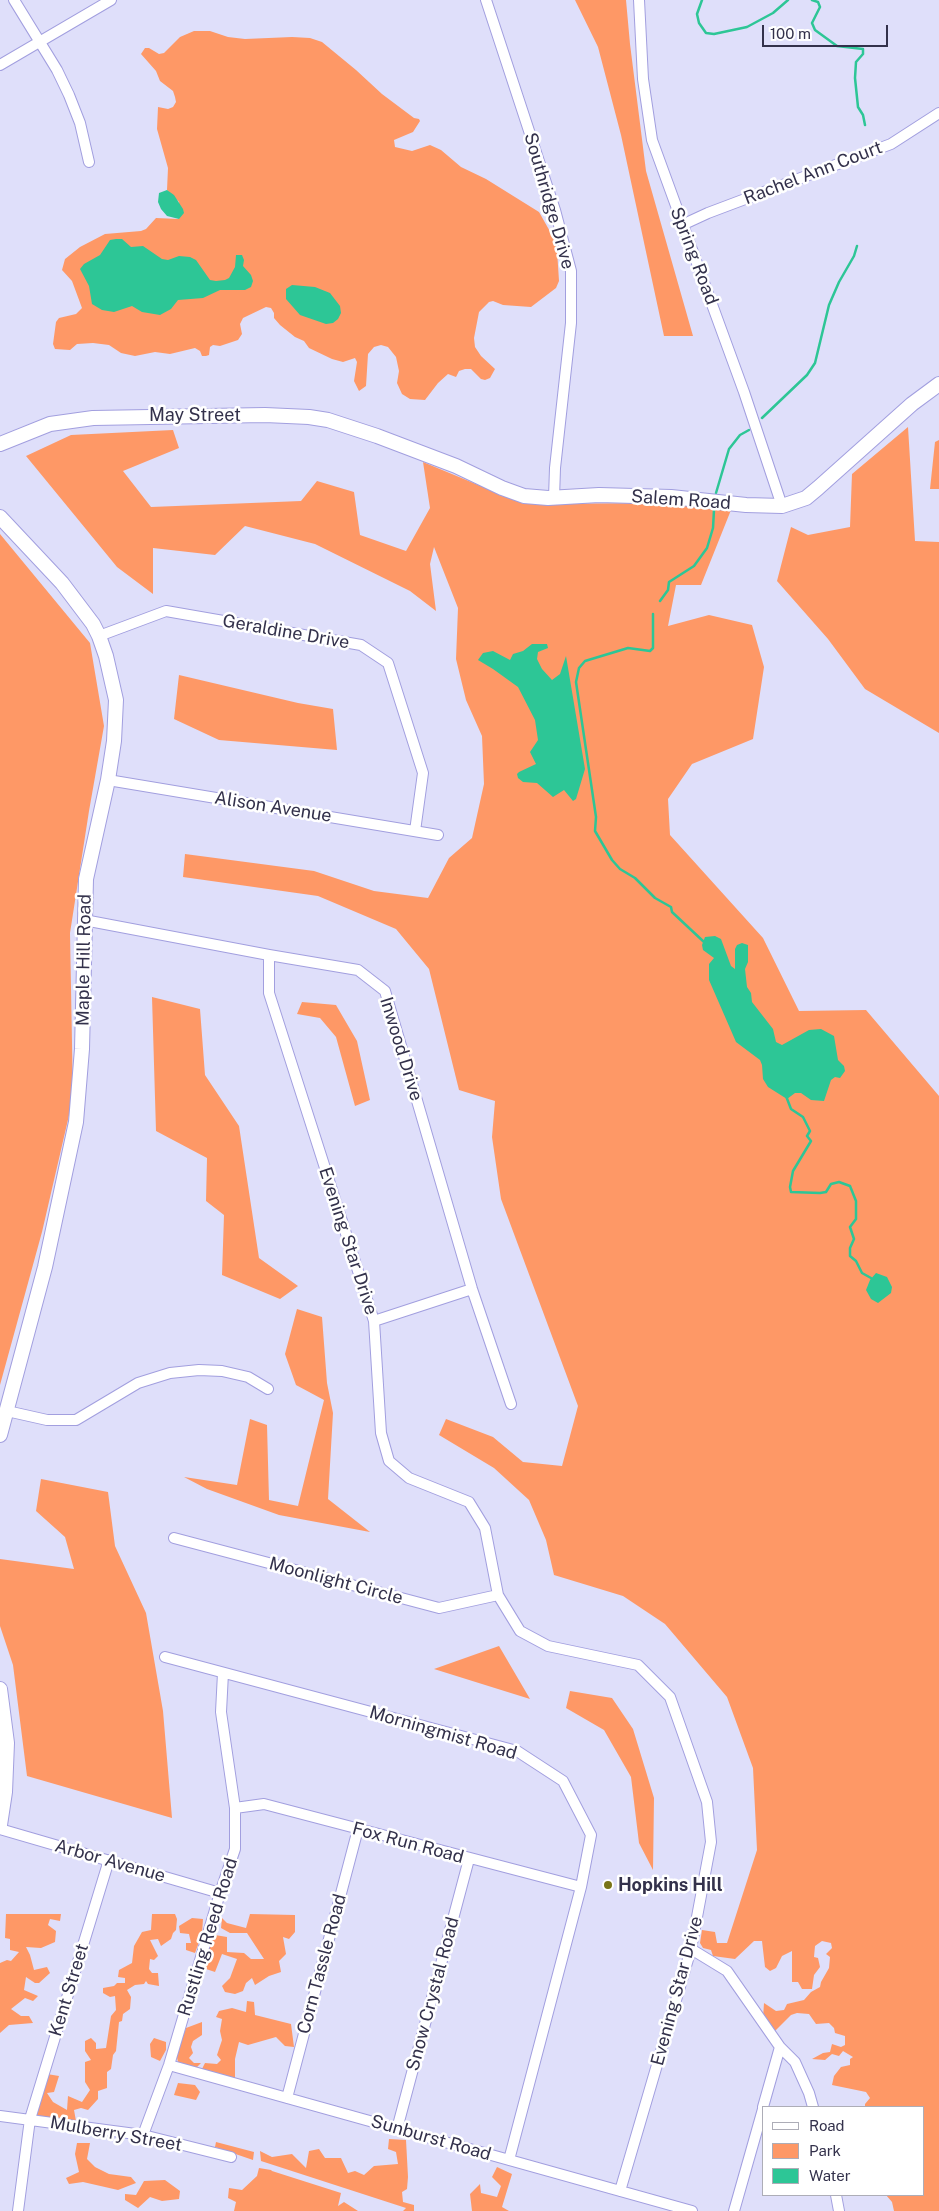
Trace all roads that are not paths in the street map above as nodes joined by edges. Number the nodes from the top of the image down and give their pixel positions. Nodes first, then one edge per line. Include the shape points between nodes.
1 (14, 0) edge
2 (111, 0) edge
3 (486, 0) edge
4 (640, 0) edge
5 (40, 41) junction
6 (0, 65) edge
7 (939, 113) edge
8 (90, 162) dead end
9 (682, 225) junction
10 (939, 384) edge
11 (391, 441) joint
12 (0, 444) edge
13 (554, 498) junction
14 (782, 506) junction
15 (0, 517) edge
16 (99, 636) junction
17 (108, 780) junction
18 (415, 831) junction
19 (438, 835) dead end
20 (84, 920) junction
21 (269, 955) junction
22 (472, 1289) junction
23 (374, 1321) junction
24 (268, 1389) dead end
25 (511, 1404) dead end
26 (7, 1411) junction
27 (0, 1435) edge
28 (174, 1538) dead end
29 (498, 1595) junction
30 (166, 1657) dead end
31 (223, 1673) junction
32 (0, 1689) edge
33 (235, 1808) junction
34 (0, 1825) edge
35 (0, 1829) edge
36 (358, 1830) junction
37 (469, 1859) junction
38 (109, 1860) junction
39 (581, 1887) junction
40 (220, 1893) junction
41 (691, 1949) junction
42 (780, 2047) junction
43 (170, 2065) junction
44 (287, 2098) junction
45 (764, 2106) edge
46 (813, 2106) edge
47 (762, 2112) edge
48 (0, 2116) edge
49 (30, 2119) junction
50 (397, 2129) junction
51 (144, 2135) junction
52 (231, 2157) dead end
53 (509, 2160) junction
54 (620, 2191) junction
55 (836, 2196) edge
56 (18, 2211) edge
57 (692, 2211) edge
58 (734, 2211) edge
59 (839, 2211) edge

1 - 5 street
2 - 5 street
3 - 13 street, Southridge Drive via 555,210 571,271 571,323
4 - 9 street, Spring Road via 648,121
5 - 6 street
5 - 8 street via 69,95
7 - 9 street, Rachel Ann Court via 891,144
9 - 14 street, Spring Road via 748,403
10 - 14 street, Salem Road via 806,498
11 - 12 street, May Street via 328,420 265,415 70,420 50,424
11 - 13 street, Salem Road via 512,492 535,498
13 - 14 street, Salem Road via 599,495 671,497
15 - 16 street, Maple Hill Road via 62,583 84,610
16 - 17 street, Maple Hill Road via 116,700
16 - 18 street, Geraldine Drive via 166,611 361,645 388,663 422,772
17 - 18 street, Alison Avenue
17 - 20 street, Maple Hill Road via 86,879
18 - 19 street, Alison Avenue
20 - 21 street, Inwood Drive
20 - 26 street, Maple Hill Road via 82,1049 76,1122 45,1267
21 - 22 street, Inwood Drive via 358,970 385,991
21 - 23 street, Evening Star Drive via 269,993
22 - 23 street
22 - 25 street, Inwood Drive
23 - 29 street, Evening Star Drive via 381,1433 390,1461 409,1478 469,1502 485,1528
24 - 26 street via 248,1377 199,1370 170,1373 138,1383 76,1420 47,1420
26 - 27 street, Maple Hill Road
28 - 29 street, Moonlight Circle via 438,1608
29 - 41 street, Evening Star Drive via 520,1630 548,1646 638,1665 670,1696 707,1802 711,1842
30 - 31 street, Morningmist Road
31 - 33 street, Rustling Reed Road via 220,1712
31 - 39 street, Morningmist Road via 517,1751 563,1781 591,1835
32 - 34 street via 7,1743
33 - 36 street, Fox Run Road via 264,1804
33 - 40 street, Rustling Reed Road via 235,1849
35 - 38 street, Arbor Avenue
36 - 37 street, Fox Run Road
36 - 44 street, Corn Tassle Road
37 - 39 street, Fox Run Road
37 - 50 street, Snow Crystal Road
38 - 40 street, Arbor Avenue
38 - 49 street, Kent Street
39 - 53 street, Morningmist Road
40 - 43 street, Rustling Reed Road
41 - 42 street via 727,1971
41 - 54 street, Evening Star Drive
42 - 45 street
42 - 46 street via 795,2062
43 - 44 street, Sunburst Road
43 - 51 street, Rustling Reed Road
44 - 50 street, Sunburst Road
47 - 58 street
48 - 49 street, Mulberry Street
49 - 51 street, Mulberry Street
49 - 56 street, Kent Street
50 - 53 street, Sunburst Road
51 - 52 street, Mulberry Street
53 - 54 street, Sunburst Road
54 - 57 street, Sunburst Road
55 - 59 street

